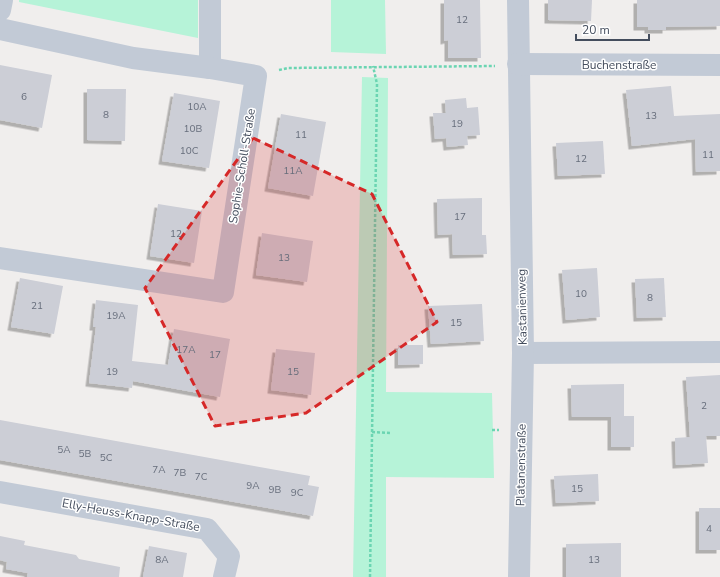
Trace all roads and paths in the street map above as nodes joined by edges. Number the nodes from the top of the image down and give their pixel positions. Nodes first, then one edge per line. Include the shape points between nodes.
1 (2, 0) edge
2 (210, 0) edge
3 (518, 0) edge
4 (0, 10) edge
5 (0, 29) edge
6 (518, 64) junction
7 (720, 65) edge
8 (373, 66) junction
9 (210, 68) junction
10 (256, 76) junction
11 (0, 258) edge
12 (720, 352) edge
13 (523, 353) junction
14 (372, 432) junction
15 (391, 433) dead end
16 (0, 492) edge
17 (224, 577) edge
18 (370, 577) edge
19 (520, 577) edge

1 - 4 street
2 - 9 street
3 - 6 street, Kastanienweg
5 - 9 street via 133,58
6 - 7 street, Buchenstraße
6 - 8 path via 484,67
6 - 13 street, Kastanienweg
8 - 10 path via 288,68
8 - 14 path via 376,84
9 - 10 street
10 - 11 street, Sophie-Scholl-Straße via 223,292
12 - 13 street, Kastanienweg
13 - 19 street, Platanenstraße
14 - 15 path
14 - 18 path
16 - 17 street, Elly-Heuss-Knapp-Straße via 207,529 228,556

